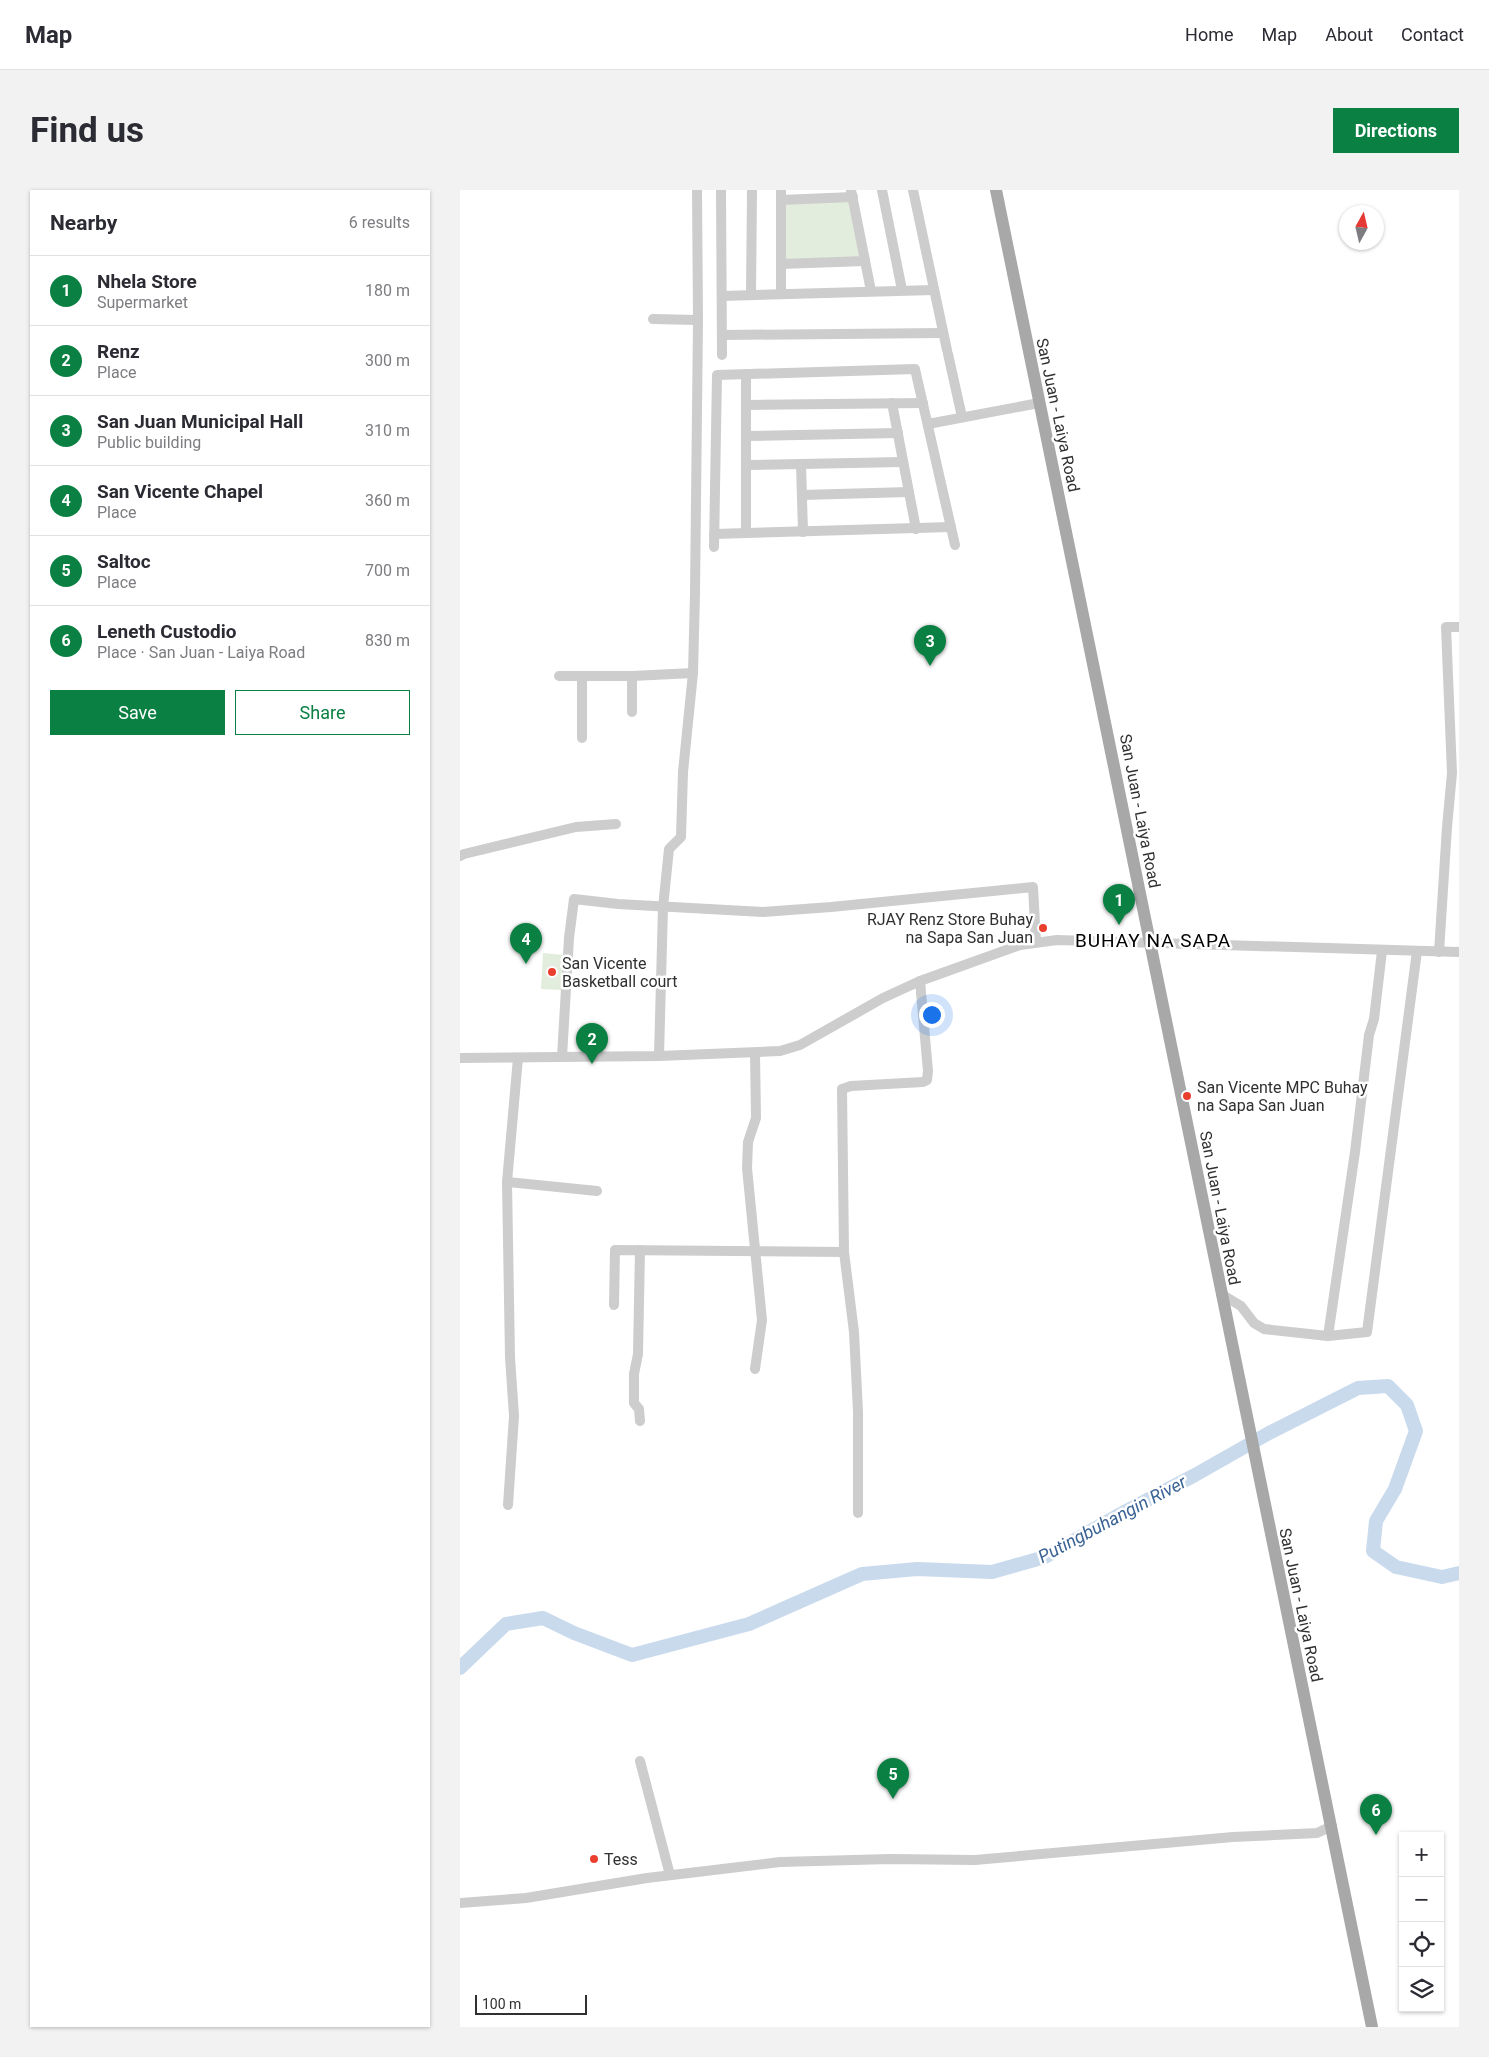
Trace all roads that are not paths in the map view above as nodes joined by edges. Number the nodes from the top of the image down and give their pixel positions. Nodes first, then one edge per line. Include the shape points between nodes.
1 (697, 190) edge
2 (721, 190) edge
3 (752, 190) edge
4 (882, 190) edge
5 (913, 190) edge
6 (996, 190) edge
7 (852, 194) edge
8 (781, 195) edge
9 (865, 261) junction
10 (781, 264) junction
11 (902, 290) junction
12 (934, 290) junction
13 (871, 291) junction
14 (781, 294) junction
15 (751, 295) junction
16 (722, 296) junction
17 (653, 319) dead end
18 (698, 320) junction
19 (943, 333) junction
20 (722, 335) junction
21 (746, 374) junction
22 (721, 375) junction
23 (892, 403) junction
24 (923, 403) junction
25 (1040, 403) junction
26 (746, 406) junction
27 (962, 417) junction
28 (928, 424) junction
29 (898, 433) junction
30 (746, 436) junction
31 (903, 462) junction
32 (802, 464) junction
33 (746, 465) junction
34 (700, 466) dead end
35 (715, 467) junction
36 (909, 492) junction
37 (802, 495) junction
38 (951, 527) junction
39 (916, 529) junction
40 (803, 532) junction
41 (746, 533) junction
42 (714, 534) junction
43 (955, 546) dead end
44 (714, 547) dead end
45 (1459, 627) edge
46 (693, 673) junction
47 (560, 676) dead end
48 (582, 676) junction
49 (632, 676) junction
50 (632, 712) dead end
51 (582, 738) dead end
52 (616, 824) dead end
53 (460, 856) edge
54 (663, 907) junction
55 (1036, 942) junction
56 (1150, 944) junction
57 (1382, 951) junction
58 (1417, 951) junction
59 (1439, 952) junction
60 (1459, 952) edge
61 (920, 981) junction
62 (755, 1053) junction
63 (660, 1056) junction
64 (562, 1057) junction
65 (460, 1058) edge
66 (518, 1058) junction
67 (507, 1182) junction
68 (597, 1191) dead end
69 (640, 1250) junction
70 (756, 1250) junction
71 (844, 1252) junction
72 (1221, 1294) junction
73 (614, 1305) dead end
74 (1328, 1336) junction
75 (755, 1369) dead end
76 (640, 1421) dead end
77 (508, 1504) dead end
78 (858, 1513) dead end
79 (640, 1761) dead end
80 (1332, 1826) junction
81 (670, 1875) junction
82 (460, 1903) edge
83 (1372, 2027) edge

1 - 18 street
2 - 16 street
3 - 15 street
4 - 11 street
5 - 12 street
6 - 25 main road, San Juan - Laiya Road
7 - 8 street
7 - 9 street
8 - 10 street
9 - 10 street
9 - 13 street
10 - 14 street
11 - 12 street
11 - 13 street
12 - 19 street
13 - 14 street
14 - 15 street
15 - 16 street
16 - 20 street
17 - 18 street
18 - 46 street
19 - 20 street
19 - 27 street
20 - 22 street
21 - 22 street
21 - 24 street via 915,369
21 - 26 street
22 - 35 street via 717,375
23 - 24 street
23 - 26 street
23 - 29 street
24 - 28 street
25 - 27 street
25 - 56 main road, San Juan - Laiya Road
26 - 30 street
27 - 28 street
28 - 38 street
29 - 30 street
29 - 31 street
30 - 33 street
31 - 32 street
31 - 36 street
32 - 33 street
32 - 37 street
33 - 41 street
34 - 35 street
35 - 42 street
36 - 37 street
36 - 39 street
37 - 40 street
38 - 39 street
38 - 43 street
39 - 40 street
40 - 41 street
41 - 42 street
42 - 44 street
45 - 59 street via 1446,628 1452,773
46 - 49 street
46 - 54 street via 683,772 681,836 669,849
47 - 48 street
48 - 49 street
48 - 51 street
49 - 50 street
52 - 53 street via 576,827
54 - 55 street via 763,912 1033,887
54 - 63 street
54 - 64 street via 574,899
55 - 56 street
55 - 61 street
56 - 57 street
56 - 72 main road, San Juan - Laiya Road
57 - 58 street
57 - 74 street
58 - 59 street
58 - 74 street via 1367,1332
59 - 60 street
61 - 62 street via 800,1045
61 - 71 street via 927,1080 851,1086 842,1090
62 - 63 street
62 - 70 street via 756,1118 748,1142 747,1168
63 - 64 street
64 - 66 street
65 - 66 street
66 - 67 street
67 - 68 street
67 - 77 street via 514,1416
69 - 70 street
69 - 73 street via 615,1250
69 - 76 street via 638,1354 634,1374 634,1403
70 - 71 street
70 - 75 street via 762,1320
71 - 78 street via 854,1332
72 - 74 street via 1241,1306 1254,1323 1264,1329
72 - 80 main road, San Juan - Laiya Road
79 - 81 street
80 - 81 street via 1317,1833 975,1860 780,1862
80 - 83 main road, San Juan - Laiya Road
81 - 82 street via 526,1898

